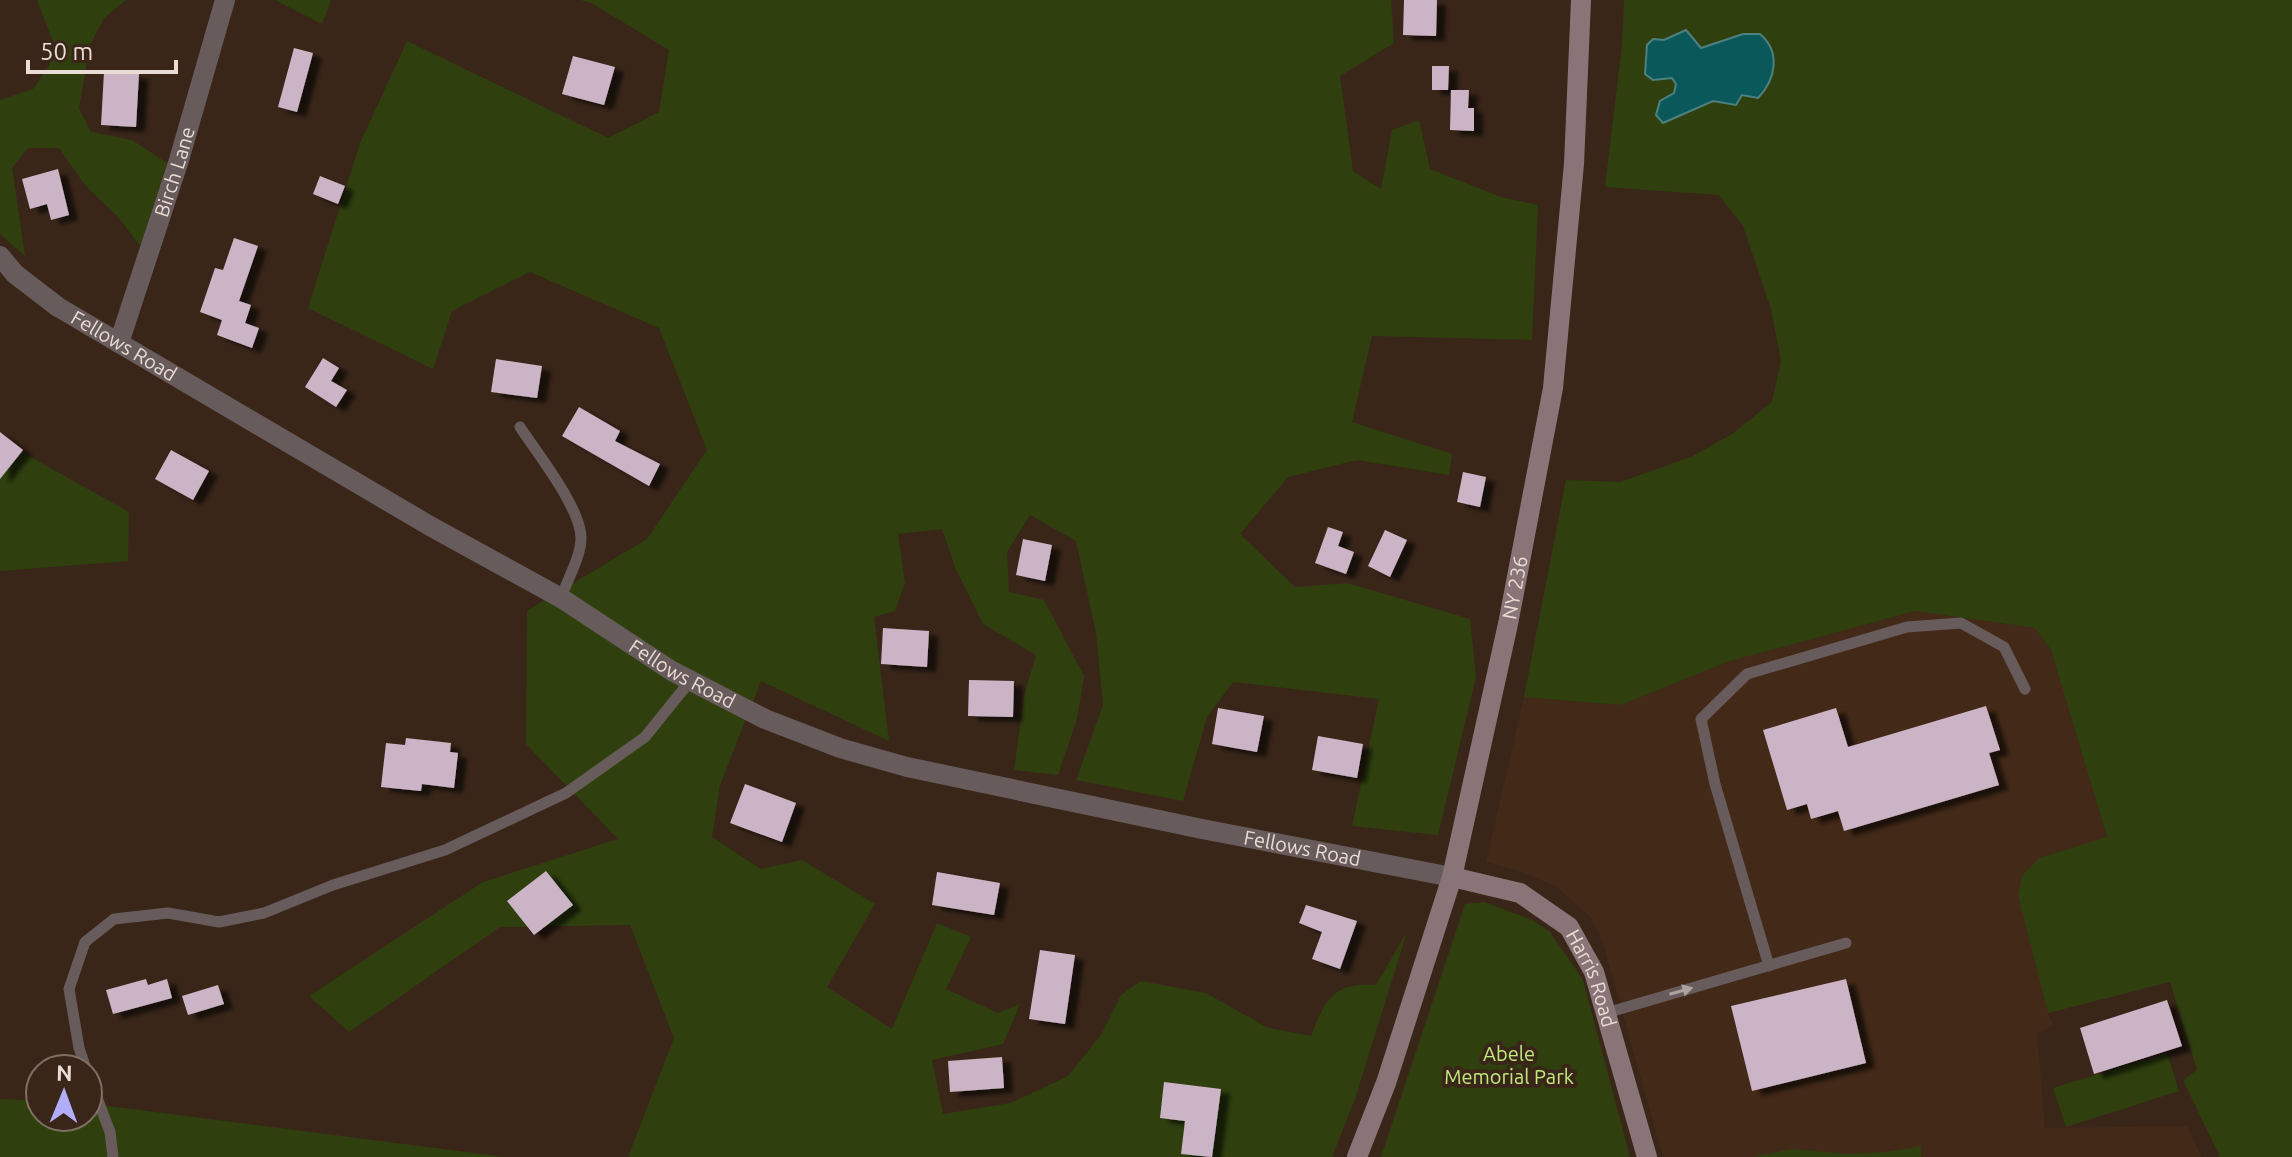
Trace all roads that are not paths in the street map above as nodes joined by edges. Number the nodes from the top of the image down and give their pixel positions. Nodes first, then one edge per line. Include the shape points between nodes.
1 (225, 0) edge
2 (1581, 0) edge
3 (0, 256) edge
4 (119, 343) junction
5 (520, 427) dead end
6 (561, 598) junction
7 (691, 680) junction
8 (2025, 689) dead end
9 (1452, 877) junction
10 (1846, 943) dead end
11 (1769, 966) junction
12 (1606, 1013) junction
13 (81, 1053) edge
14 (104, 1116) edge
15 (113, 1157) edge
16 (1357, 1157) edge
17 (1647, 1157) edge

1 - 4 street, Birch Lane
2 - 9 main road, NY 236 / NY 236 via 1574,164 1553,388
3 - 4 street, Fellows Road via 58,307
4 - 6 street, Fellows Road
5 - 6 lane via 577,517 579,550
6 - 7 street, Fellows Road
7 - 9 street, Fellows Road via 765,719 907,767
7 - 13 lane via 645,737 566,793 445,850 264,913 219,922 168,913 114,919 85,942 69,989
8 - 11 lane via 2004,647 1961,623 1907,627 1747,674 1701,719
9 - 12 main road, Harris Road via 1520,893 1569,927 1594,972
9 - 16 main road, NY 236 / NY 236
10 - 11 lane
12 -> 11 lane
12 - 17 main road, Harris Road
14 - 15 lane

